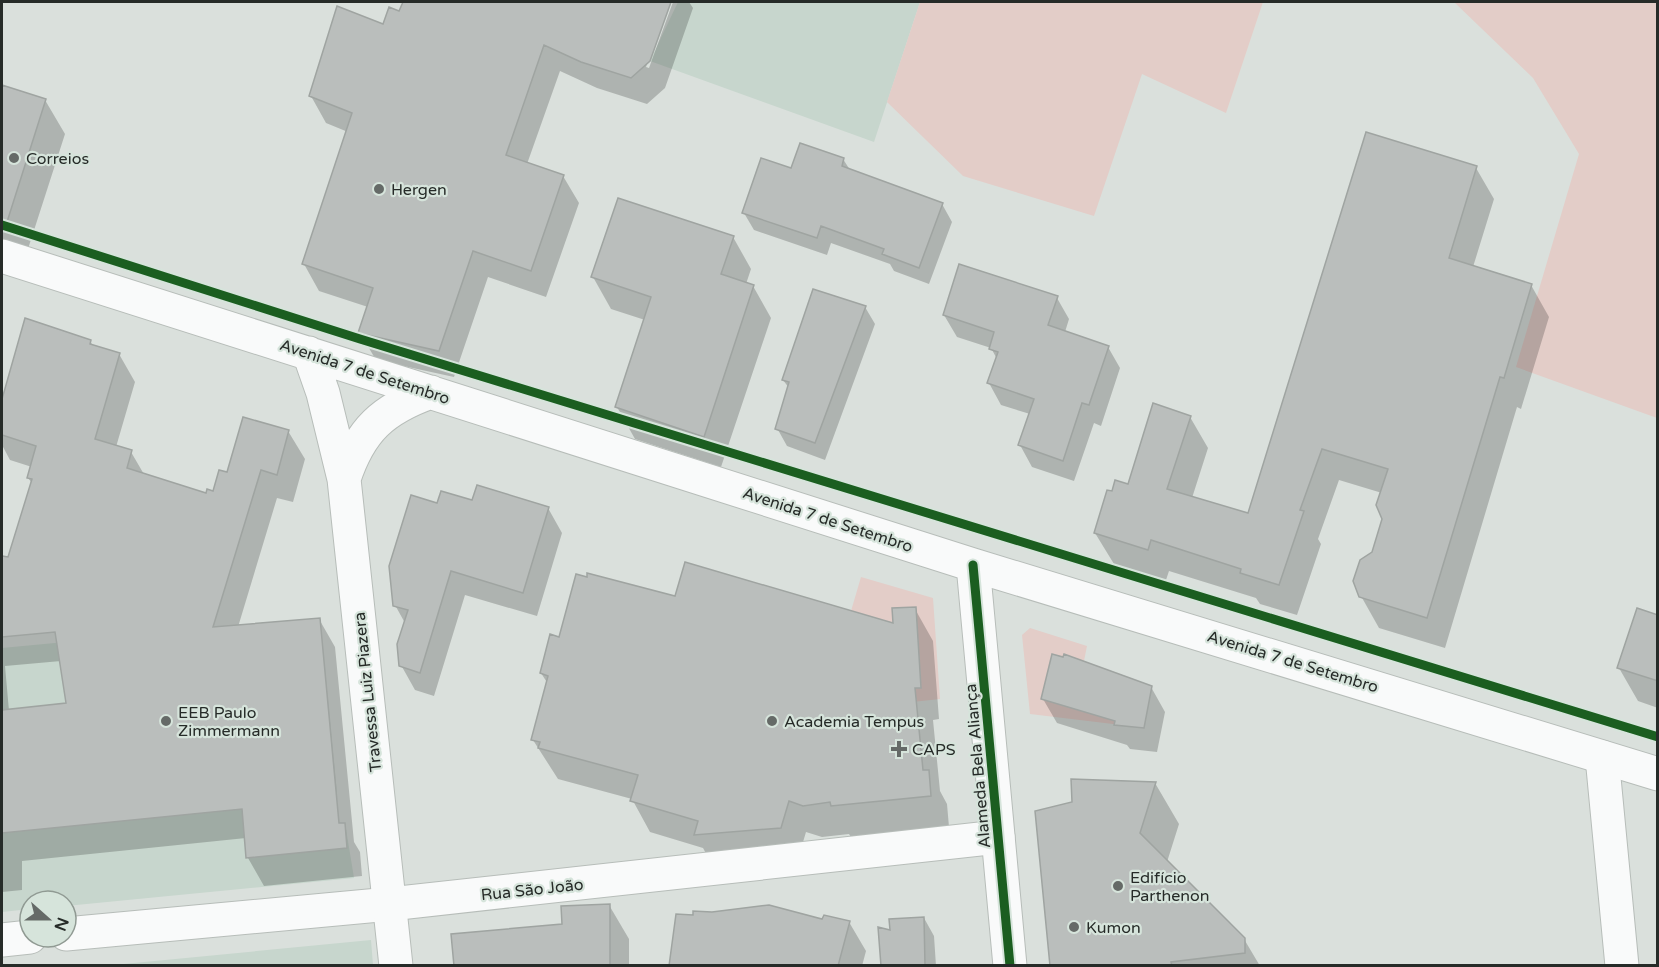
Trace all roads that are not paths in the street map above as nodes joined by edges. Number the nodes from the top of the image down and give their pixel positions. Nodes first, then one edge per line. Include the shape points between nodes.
1 (2, 256) edge
2 (309, 353) junction
3 (431, 392) junction
4 (344, 479) junction
5 (973, 565) junction
6 (1602, 758) junction
7 (1658, 774) edge
8 (998, 837) junction
9 (390, 904) junction
10 (78, 933) edge
11 (18, 938) edge
12 (2, 940) edge
13 (396, 966) edge
14 (1010, 966) edge
15 (1622, 966) edge

1 - 2 street, Avenida 7 de Setembro
2 - 3 street, Avenida 7 de Setembro
2 - 4 street, Travessa Luiz Piazera
3 - 4 street, Travessa Luiz Piazera via 405,401 382,416 352,455
3 - 5 street, Avenida 7 de Setembro
4 - 9 street, Travessa Luiz Piazera
5 - 6 street, Avenida 7 de Setembro
5 - 8 street, Alameda Bela Aliança
6 - 7 street, Avenida 7 de Setembro
6 - 15 street
8 - 9 street, Rua São João
8 - 14 street, Alameda Bela Aliança
9 - 10 street, Rua São João
9 - 13 street, Travessa Luiz Piazera
11 - 12 street

